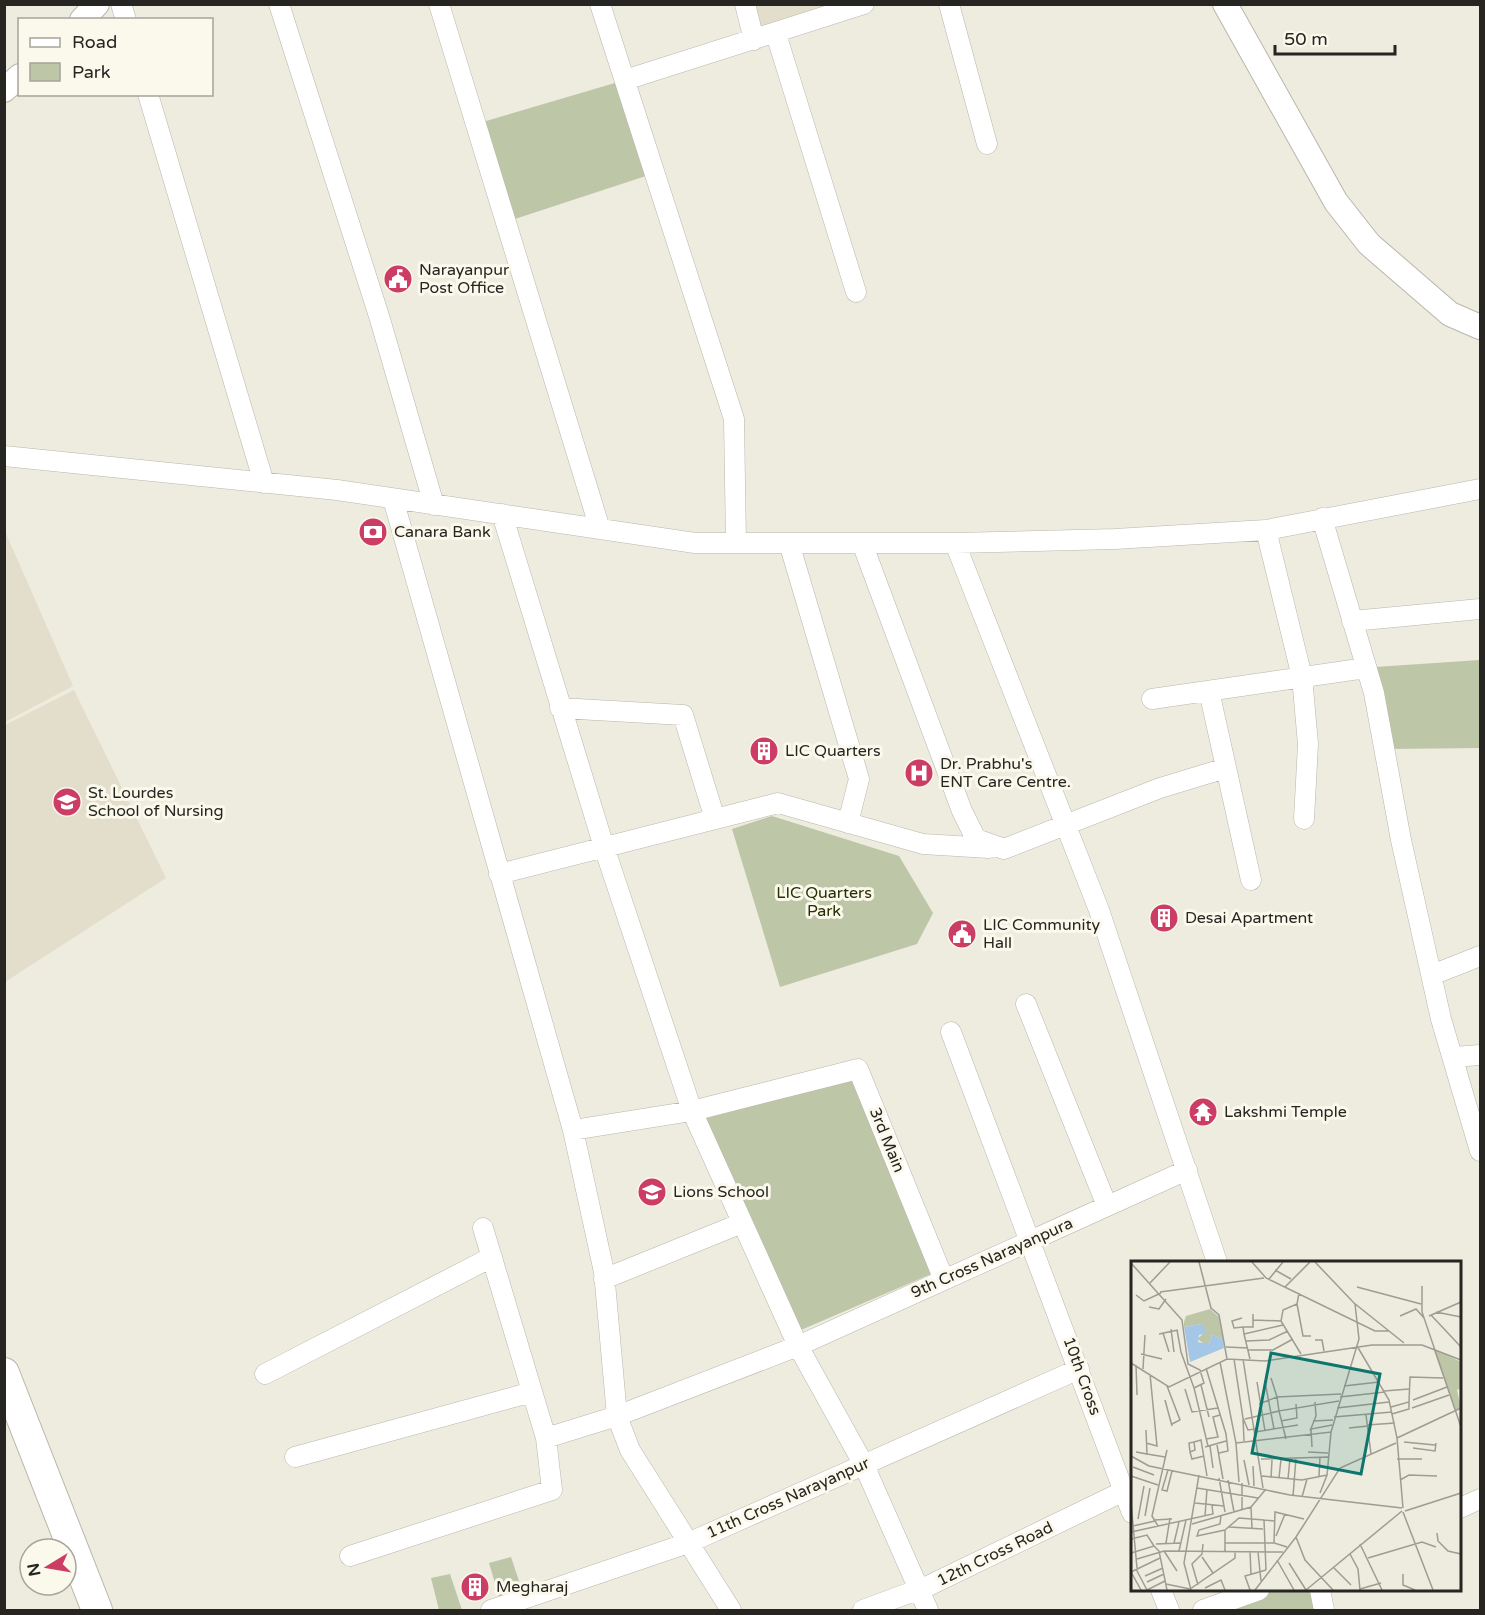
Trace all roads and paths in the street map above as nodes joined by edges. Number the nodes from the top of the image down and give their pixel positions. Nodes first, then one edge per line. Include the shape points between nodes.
1 (96, 4) edge
2 (279, 4) edge
3 (439, 4) edge
4 (600, 4) edge
5 (745, 4) edge
6 (864, 4) edge
7 (950, 4) edge
8 (1225, 4) edge
9 (84, 18) edge
10 (776, 34) junction
11 (754, 40) junction
12 (18, 78) edge
13 (625, 80) junction
14 (4, 90) edge
15 (149, 96) edge
16 (987, 144) dead end
17 (856, 292) dead end
18 (1480, 327) edge
19 (4, 456) edge
20 (264, 483) junction
21 (1480, 489) edge
22 (393, 499) junction
23 (434, 505) junction
24 (502, 514) junction
25 (1322, 518) junction
26 (600, 529) junction
27 (1266, 530) junction
28 (735, 543) junction
29 (789, 543) junction
30 (862, 543) junction
31 (955, 543) junction
32 (1480, 609) edge
33 (1352, 621) junction
34 (1366, 668) junction
35 (1302, 677) junction
36 (1209, 691) junction
37 (1152, 699) dead end
38 (560, 708) junction
39 (1226, 768) junction
40 (716, 819) junction
41 (1304, 819) dead end
42 (848, 823) junction
43 (1066, 823) junction
44 (604, 847) junction
45 (1004, 849) junction
46 (499, 874) junction
47 (1251, 880) dead end
48 (1480, 956) edge
49 (1432, 975) junction
50 (1026, 1004) dead end
51 (951, 1032) dead end
52 (1480, 1055) edge
53 (1453, 1057) junction
54 (692, 1111) junction
55 (573, 1130) junction
56 (1480, 1151) edge
57 (1187, 1170) junction
58 (1107, 1206) junction
59 (742, 1223) junction
60 (483, 1228) dead end
61 (1031, 1240) junction
62 (492, 1257) junction
63 (1216, 1261) edge
64 (604, 1279) junction
65 (944, 1280) junction
66 (798, 1346) junction
67 (1079, 1370) junction
68 (4, 1373) edge
69 (265, 1374) dead end
70 (532, 1392) junction
71 (618, 1416) junction
72 (546, 1438) junction
73 (295, 1457) dead end
74 (864, 1465) junction
75 (1124, 1491) junction
76 (1480, 1499) edge
77 (1461, 1508) edge
78 (1131, 1510) edge
79 (687, 1543) junction
80 (350, 1556) dead end
81 (920, 1590) junction
82 (1161, 1591) edge
83 (1256, 1591) edge
84 (1320, 1591) edge
85 (97, 1611) edge
86 (491, 1611) edge
87 (731, 1611) edge
88 (863, 1611) edge
89 (928, 1611) edge
90 (1169, 1611) edge
91 (1203, 1611) edge
92 (1324, 1611) edge

1 - 9 street
2 - 23 street via 379,316
3 - 26 street
4 - 13 street
5 - 11 street
6 - 10 street
7 - 16 street
8 - 18 street via 1336,202 1369,244 1450,314
10 - 11 street
10 - 17 street
11 - 13 street
12 - 14 street
13 - 28 street via 734,419
15 - 20 street
19 - 20 street
20 - 22 street
21 - 25 street
22 - 23 street
22 - 46 street
23 - 24 street
24 - 26 street
24 - 38 street
25 - 27 street
25 - 33 street
26 - 28 street via 694,543
27 - 31 street
27 - 35 street
28 - 29 street
29 - 30 street
29 - 42 street via 859,779
30 - 31 street
30 - 45 street via 962,811 976,840
31 - 43 street
32 - 33 street
33 - 34 street
34 - 35 street
34 - 49 street
35 - 36 street
35 - 41 street via 1308,744
36 - 37 street
36 - 39 street
38 - 40 street via 683,715
38 - 44 street
39 - 43 street
39 - 47 street
40 - 42 street via 778,803
40 - 44 street
42 - 45 street via 923,844
43 - 45 street
43 - 57 street
44 - 46 street
44 - 54 street
46 - 55 street
48 - 49 street
49 - 53 street
50 - 58 street
51 - 61 street, 10th Cross
52 - 53 street
53 - 56 street
54 - 55 street
54 - 59 street
54 - 65 street, 3rd Main via 858,1069
55 - 64 street
57 - 58 street, 9th Cross Narayanpura
57 - 63 street
58 - 61 street, 9th Cross Narayanpura
59 - 64 street
59 - 66 street
60 - 62 street
61 - 65 street, 9th Cross Narayanpura
61 - 67 street, 10th Cross
62 - 69 street
62 - 70 street
64 - 71 street
65 - 66 street, 9th Cross Narayanpura
66 - 71 street, 9th Cross Narayanpura
66 - 74 street
67 - 74 street, 11th Cross Narayanpur
67 - 75 street, 10th Cross
68 - 85 main road
70 - 72 street
70 - 73 street
71 - 72 street, 9th Cross Narayanpura
71 - 79 street via 630,1450
72 - 80 street via 552,1490
74 - 79 street, 11th Cross Narayanpur
74 - 81 street
75 - 78 street, 10th Cross
75 - 81 street, 12th Cross Road
76 - 77 street
79 - 86 street, 11th Cross Narayanpur
79 - 87 street
81 - 88 street, 12th Cross Road
81 - 89 street
82 - 90 street
83 - 91 street
84 - 92 street

